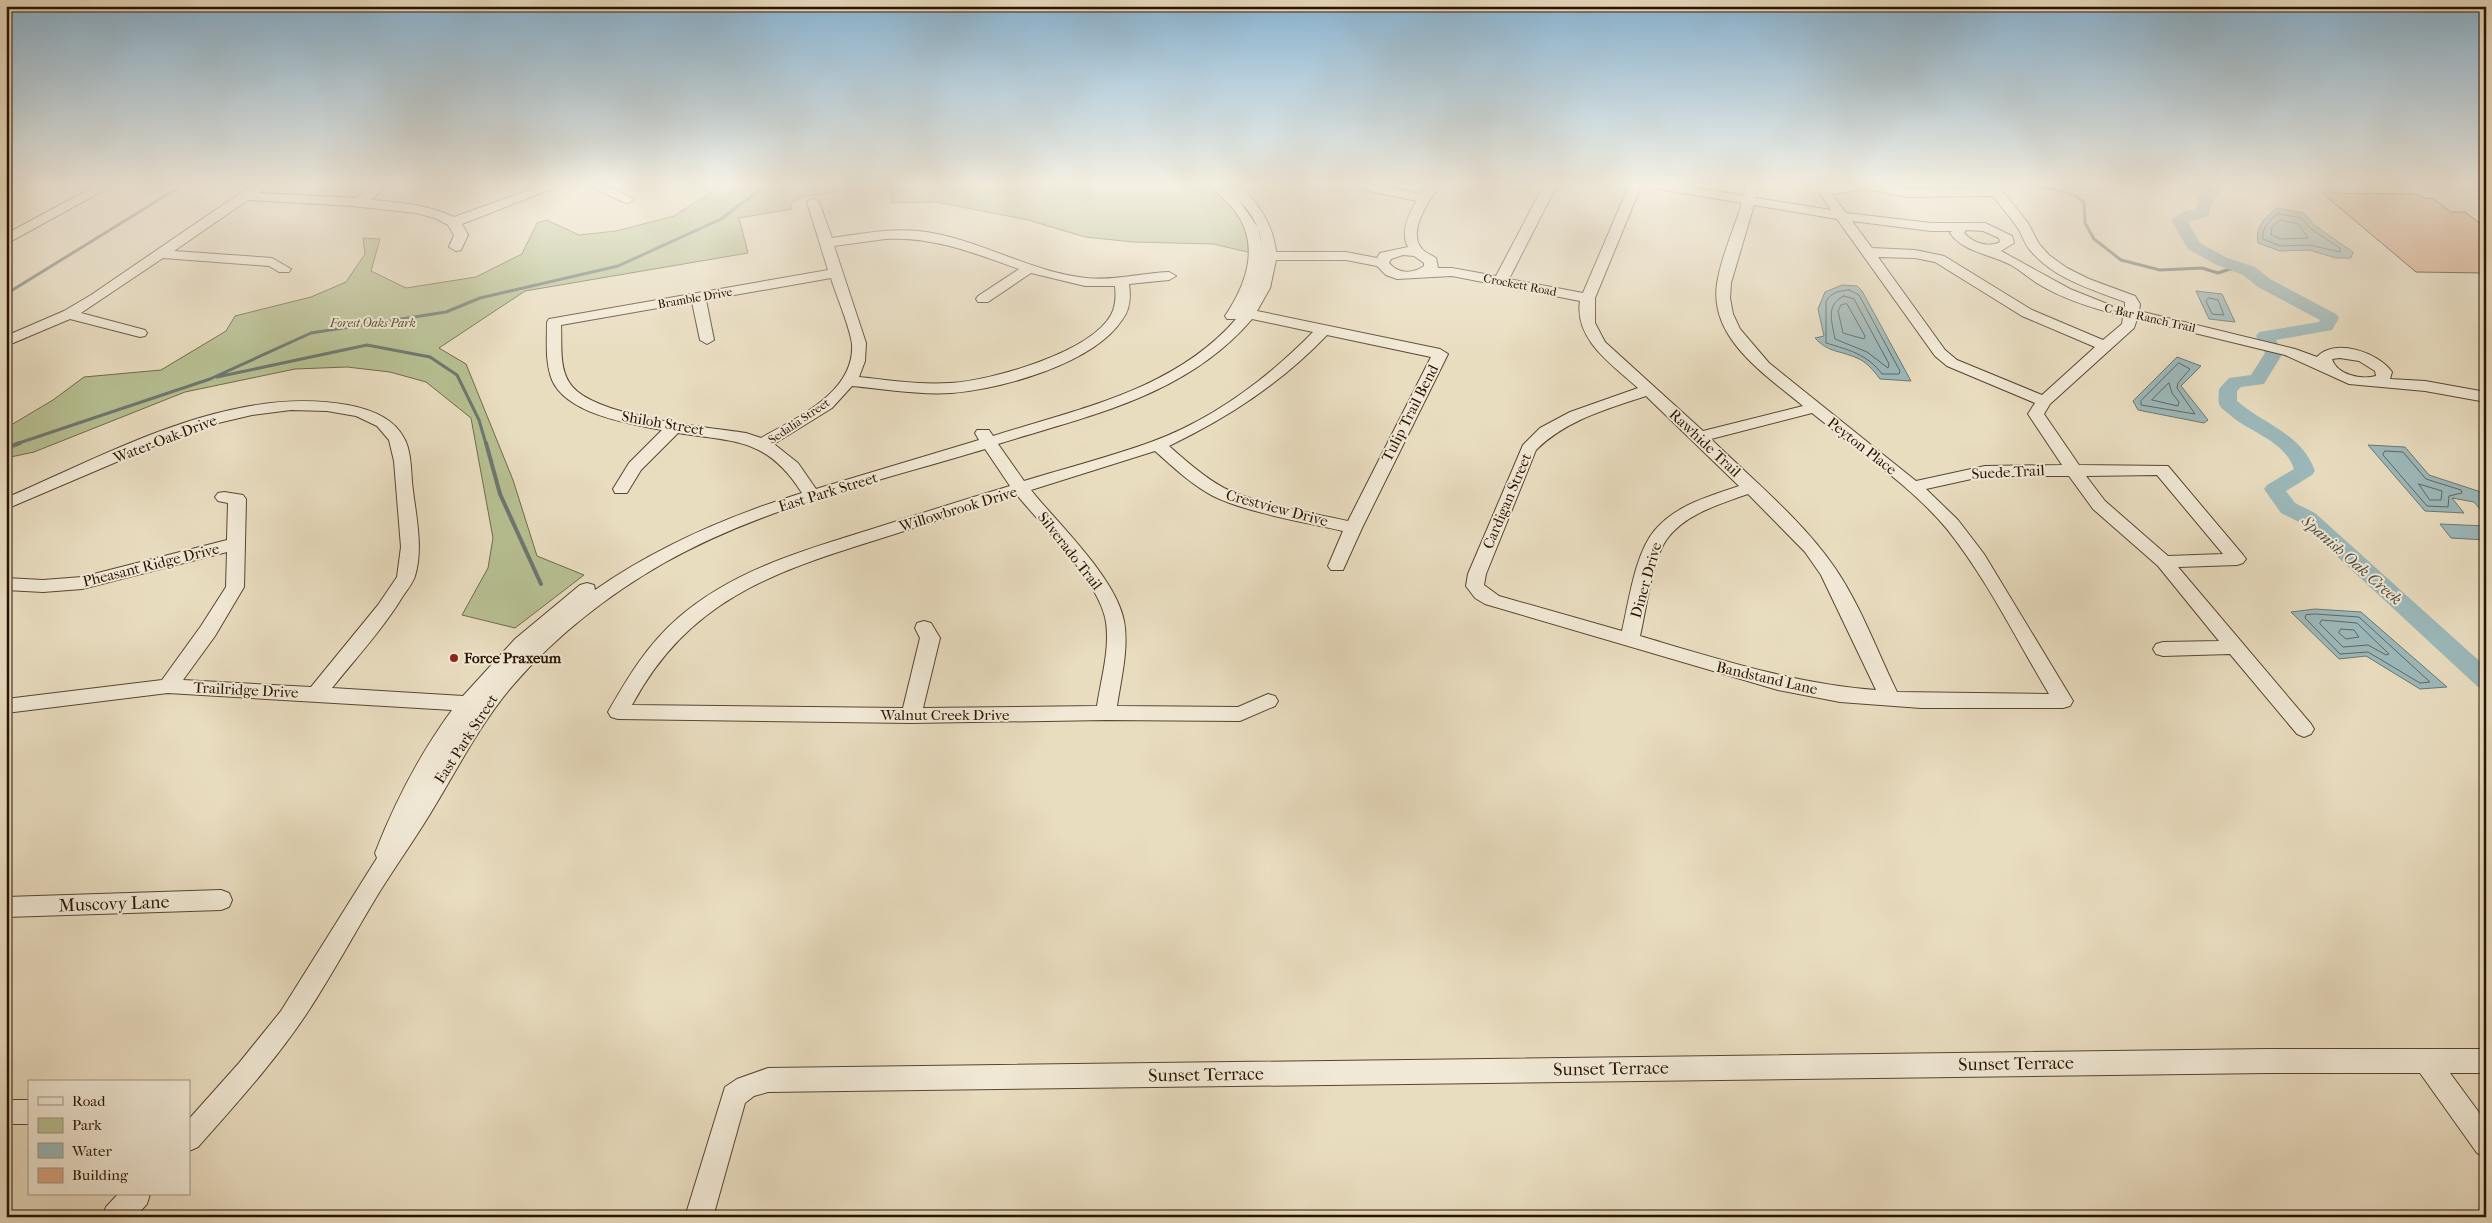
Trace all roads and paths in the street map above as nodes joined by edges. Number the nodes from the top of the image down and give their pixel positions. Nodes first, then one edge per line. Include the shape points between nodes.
1 (181, 240) edge
2 (459, 240) edge
3 (827, 240) edge
4 (851, 240) edge
5 (941, 240) edge
6 (1257, 240) edge
7 (1267, 240) edge
8 (1410, 240) edge
9 (1523, 240) edge
10 (1612, 240) edge
11 (1737, 240) edge
12 (1858, 240) edge
13 (1967, 240) edge
14 (2006, 240) edge
15 (2030, 240) edge
16 (828, 243) junction
17 (2007, 243) junction
18 (456, 247) dead end
19 (1410, 248) junction
20 (1985, 248) junction
21 (1867, 252) junction
22 (161, 254) junction
23 (1264, 256) junction
24 (1383, 260) junction
25 (2017, 263) junction
26 (1429, 266) junction
27 (1030, 268) junction
28 (284, 269) dead end
29 (835, 273) junction
30 (1169, 276) dead end
31 (1501, 281) junction
32 (1122, 282) junction
33 (698, 297) junction
34 (1588, 298) junction
35 (983, 300) dead end
36 (69, 314) junction
37 (1248, 314) junction
38 (2133, 314) junction
39 (554, 322) joint
40 (1322, 331) junction
41 (140, 333) dead end
42 (707, 340) dead end
43 (2242, 340) joint
44 (6, 342) edge
45 (2105, 346) junction
46 (2290, 352) junction
47 (2330, 354) junction
48 (2332, 371) junction
49 (2379, 375) junction
50 (849, 381) junction
51 (1647, 390) junction
52 (2486, 397) edge
53 (2044, 401) junction
54 (1813, 408) junction
55 (675, 426) junction
56 (1700, 437) junction
57 (986, 438) junction
58 (763, 444) junction
59 (1158, 445) junction
60 (2074, 470) junction
61 (1752, 487) junction
62 (1913, 487) junction
63 (621, 489) dead end
64 (1021, 489) junction
65 (809, 491) junction
66 (224, 497) dead end
67 (6, 504) edge
68 (1353, 528) junction
69 (236, 544) junction
70 (2164, 562) junction
71 (1337, 566) dead end
72 (6, 584) edge
73 (1482, 594) joint
74 (924, 628) dead end
75 (1629, 640) junction
76 (2235, 647) junction
77 (2163, 649) dead end
78 (168, 686) junction
79 (317, 693) junction
80 (1890, 699) junction
81 (1268, 701) dead end
82 (2063, 701) joint
83 (466, 703) junction
84 (486, 704) junction
85 (6, 706) edge
86 (618, 712) joint
87 (1106, 713) junction
88 (911, 716) junction
89 (2304, 729) dead end
90 (378, 875) junction
91 (221, 900) dead end
92 (6, 907) edge
93 (2427, 1061) junction
94 (2486, 1061) edge
95 (6, 1112) edge
96 (28, 1112) edge
97 (190, 1137) edge
98 (2486, 1144) edge
99 (136, 1196) edge
100 (116, 1217) edge
101 (699, 1217) edge

1 - 22 street
2 - 18 street
3 - 16 street, Sedalia Street
4 - 16 street
5 - 27 street
6 - 23 street, East Park Street
7 - 23 street, East Park Street
8 - 19 street
9 - 31 street
10 - 34 street, Rawhide Trail
11 - 54 street, Peyton Place via 1723,284 1722,306 1730,328 1743,346
12 - 21 street
13 - 20 street, C-Bar Ranch Trail
14 - 17 street, C-Bar Ranch Trail
15 - 38 street via 2044,258 2062,271 2130,299 2134,304
16 - 29 street, Sedalia Street
17 - 20 street
17 - 25 street, C-Bar Ranch Trail
19 - 24 street
19 - 26 street
20 - 25 street, C-Bar Ranch Trail
21 - 45 street via 1915,254 1939,259 2027,313
21 - 53 street via 1940,354 1952,363
22 - 28 street via 272,262
22 - 36 street
23 - 24 street
23 - 37 street, East Park Street via 1265,287
23 - 57 street, East Park Street via 1242,303 1226,324 1174,364 1142,381
24 - 26 street via 1388,271 1404,276
25 - 38 street, C-Bar Ranch Trail via 2070,294
26 - 31 street, Crockett Road
27 - 32 street via 1079,281
27 - 35 street
29 - 33 street, Bramble Drive
29 - 50 street, Sedalia Street via 859,343 858,365
30 - 32 street
31 - 34 street, Crockett Road
32 - 50 street via 1122,307 1108,329 1060,359 1009,376 952,388
33 - 39 street, Bramble Drive
33 - 42 street
34 - 51 street, Rawhide Trail via 1585,311 1588,330
36 - 41 street
36 - 44 street
37 - 40 street, Tulip Trail Bend
37 - 57 street, East Park Street via 1213,350 1179,374 1123,399
38 - 43 street, C-Bar Ranch Trail
38 - 45 street via 2129,325
39 - 55 street, Shiloh Street via 556,367 563,386 583,404 612,414
40 - 59 street, Willowbrook Drive via 1275,378 1243,401 1206,423
40 - 68 street, Tulip Trail Bend via 1440,354
43 - 46 street, C-Bar Ranch Trail
45 - 53 street
46 - 47 street, C-Bar Ranch Trail
46 - 48 street, C-Bar Ranch Trail
47 - 48 street via 2324,361
47 - 49 street, C-Bar Ranch Trail via 2360,357
48 - 49 street, C-Bar Ranch Trail via 2358,381
49 - 52 street, C-Bar Ranch Trail
50 - 58 street, Sedalia Street via 820,408
51 - 56 street, Rawhide Trail
51 - 73 street, Cardigan Street via 1576,415 1546,431 1529,448 1477,574 1475,586
53 - 60 street via 2036,414 2040,424
54 - 56 street
54 - 62 street, Peyton Place
55 - 58 street, Shiloh Street
55 - 63 street via 635,467
56 - 61 street, Rawhide Trail
57 - 64 street, Silverado Trail
57 - 65 street, East Park Street
58 - 65 street, Shiloh Street via 790,462
59 - 64 street, Willowbrook Drive
59 - 68 street, Crestview Drive via 1219,492 1264,507
60 - 62 street, Suede Trail via 1985,471
60 - 70 street via 2099,505
60 - 70 street via 2163,464 2244,561
61 - 75 street, Diner Drive via 1685,514 1660,535 1648,564
61 - 80 street, Rawhide Trail via 1811,548 1829,573
62 - 82 street, Peyton Place via 1952,524 1978,558
64 - 86 street, Willowbrook Drive via 758,573 713,599 681,625 649,661
64 - 87 street, Silverado Trail via 1086,568 1104,594 1115,620
65 - 83 street, East Park Street via 719,516 680,533 600,579 546,620
65 - 84 street, East Park Street via 682,546 594,598 530,654
66 - 69 street via 237,499
67 - 79 street, Water Oak Drive via 169,434 252,410 291,405 327,406 360,412 383,423 397,439 402,461 410,547 406,577 385,610
68 - 71 street, Tulip Trail Bend
69 - 72 street, Pheasant Ridge Drive via 82,583
69 - 78 street via 235,587
70 - 76 street
73 - 75 street, Bandstand Lane via 1492,600
74 - 88 street via 930,638
75 - 80 street, Bandstand Lane via 1778,683
76 - 77 street
76 - 89 street
78 - 79 street, Trailridge Drive
78 - 85 street, Trailridge Drive
79 - 83 street, Trailridge Drive
80 - 82 street, Bandstand Lane
81 - 87 street, Walnut Creek Drive via 1240,714
83 - 84 street, Trailridge Drive
83 - 90 street, East Park Street via 444,735 397,821
84 - 90 street, East Park Street via 417,818
86 - 88 street, Walnut Creek Drive
87 - 88 street, Walnut Creek Drive
90 - 97 street, East Park Street via 300,1003 250,1069
91 - 92 street, Muscovy Lane
93 - 94 street, Sunset Terrace
93 - 98 street
93 - 101 street, Sunset Terrace via 768,1080 752,1084 734,1096
95 - 96 street
99 - 100 street

